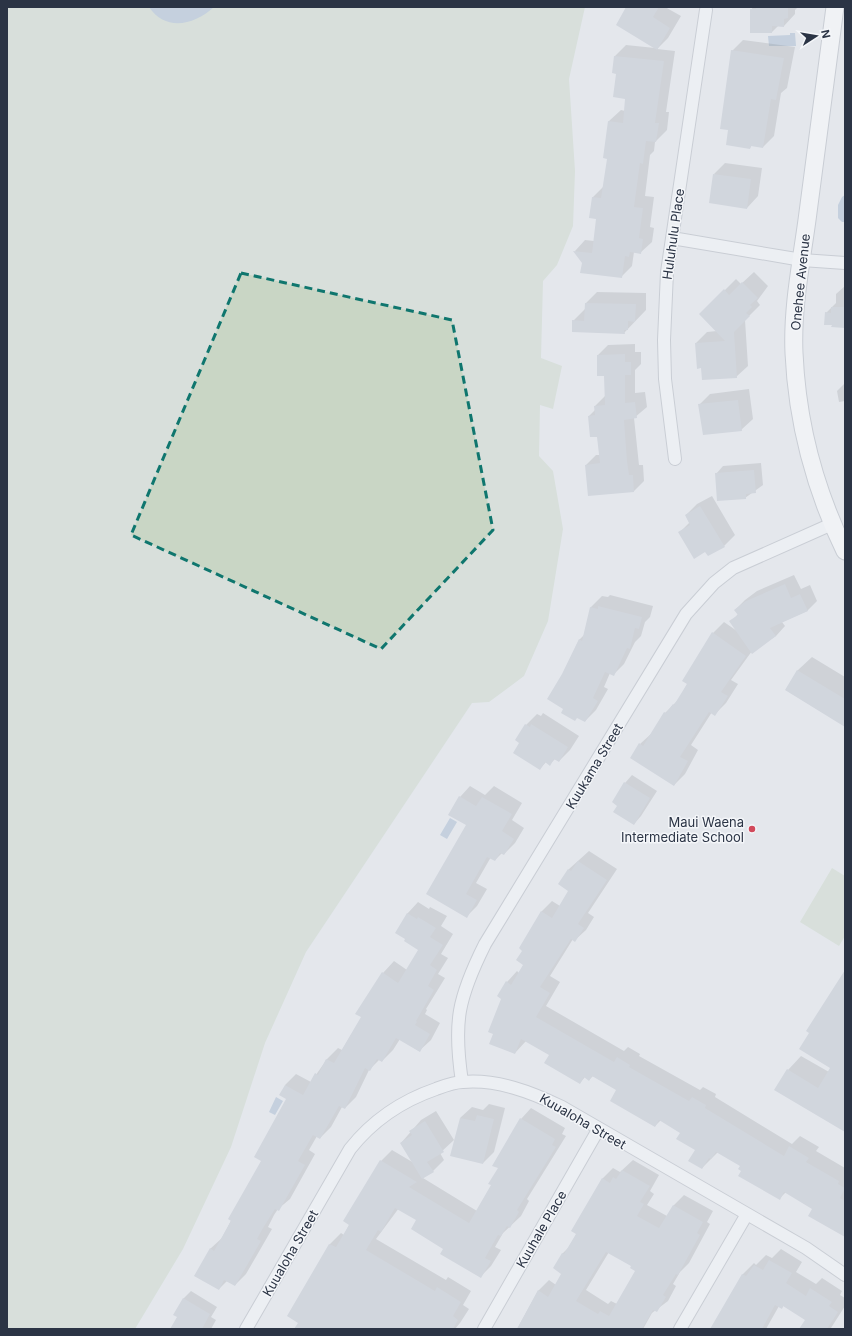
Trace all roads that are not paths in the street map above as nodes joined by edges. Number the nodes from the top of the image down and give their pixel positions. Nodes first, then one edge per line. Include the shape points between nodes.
1 (835, 7) edge
2 (706, 10) dead end
3 (672, 238) junction
4 (802, 260) junction
5 (845, 263) edge
6 (675, 459) dead end
7 (832, 524) junction
8 (845, 551) edge
9 (462, 1082) junction
10 (598, 1130) junction
11 (747, 1214) junction
12 (845, 1275) edge
13 (246, 1329) edge
14 (484, 1329) edge
15 (680, 1329) edge

1 - 4 street, Onehee Avenue
2 - 3 street, Huluhulu Place
3 - 4 street
3 - 6 street, Huluhulu Place via 667,272 664,340 665,379
4 - 5 street
4 - 7 street, Onehee Avenue via 797,292 794,352 800,407 815,475
7 - 8 street, Onehee Avenue
7 - 9 street, Kuukama Street via 733,568 714,583 686,614 485,944 469,975 457,1024
9 - 10 street, Kuualoha Street via 489,1083 533,1093 562,1107
9 - 13 street, Kuualoha Street via 416,1096 379,1119 362,1134 346,1156
10 - 11 street, Kuualoha Street
10 - 14 street, Kuuhale Place
11 - 12 street, Kuualoha Street via 806,1248
11 - 15 street

